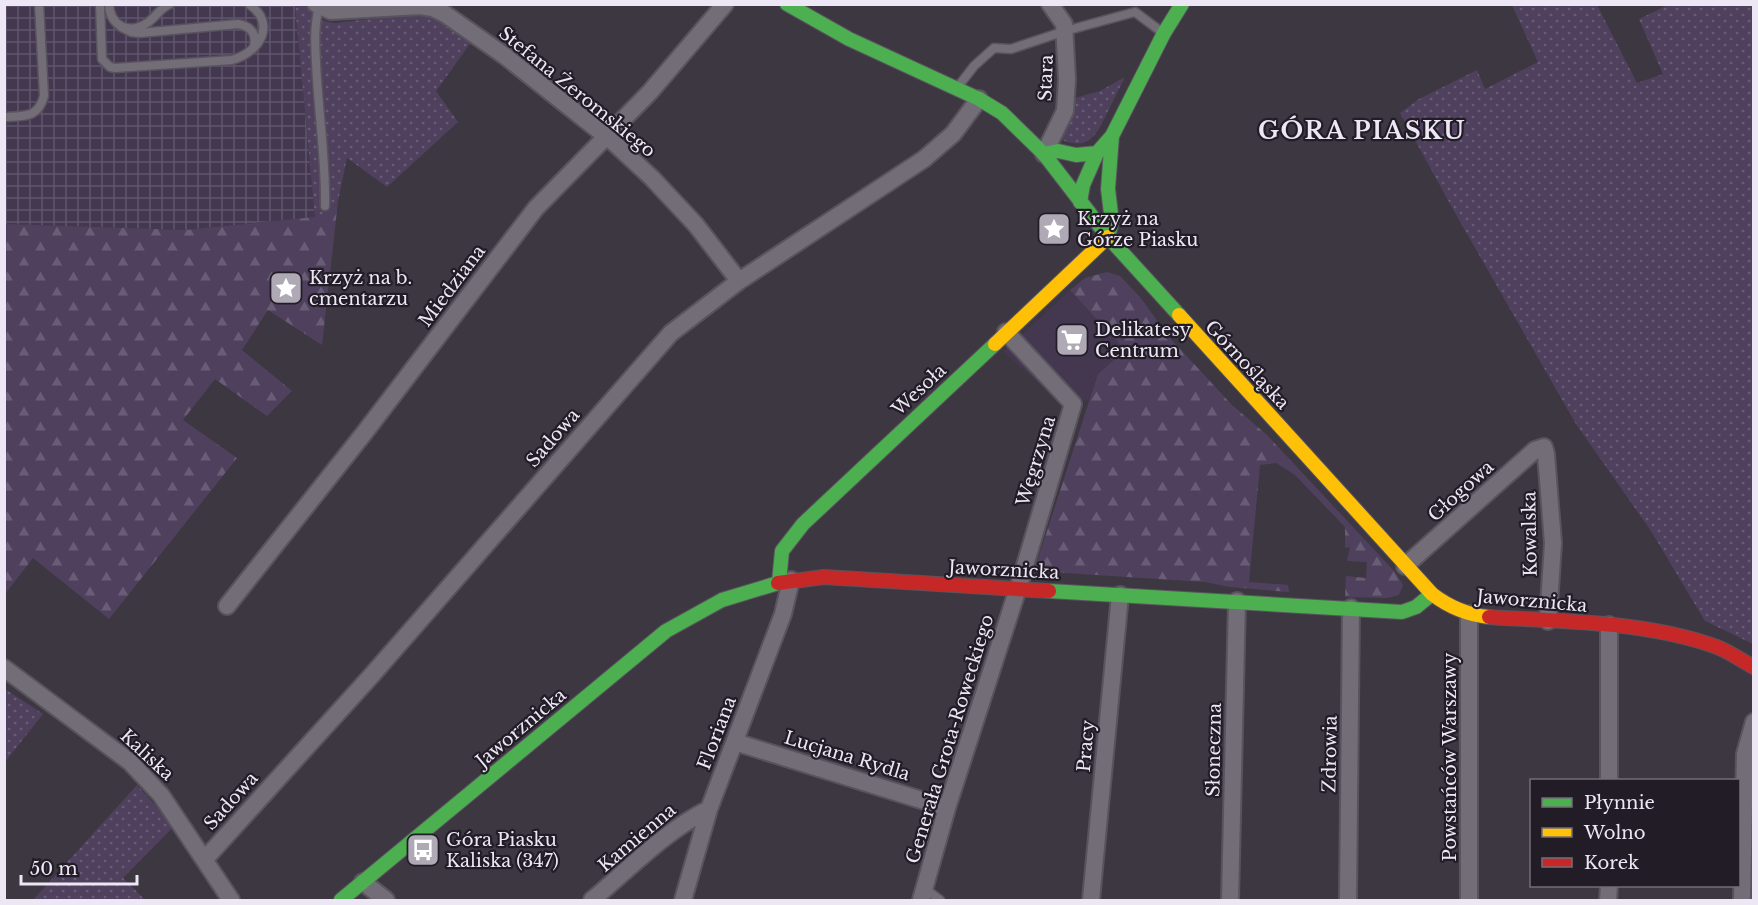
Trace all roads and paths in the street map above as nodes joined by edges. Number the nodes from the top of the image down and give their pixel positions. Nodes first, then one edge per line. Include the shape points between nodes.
1 (39, 4) edge
2 (100, 4) edge
3 (109, 4) edge
4 (170, 4) edge
5 (249, 4) edge
6 (725, 4) edge
7 (787, 4) edge
8 (1050, 4) edge
9 (1182, 4) edge
10 (317, 6) edge
11 (121, 27) junction
12 (1065, 31) junction
13 (1164, 33) junction
14 (251, 52) junction
15 (957, 89) junction
16 (979, 99) junction
17 (4, 117) edge
18 (605, 136) junction
19 (1112, 136) junction
20 (1097, 153) junction
21 (1044, 154) junction
22 (1108, 189) junction
23 (1080, 202) junction
24 (325, 206) dead end
25 (1108, 237) junction
26 (739, 280) junction
27 (1006, 332) junction
28 (1544, 447) joint
29 (1406, 566) junction
30 (785, 581) junction
31 (1017, 588) junction
32 (1120, 594) junction
33 (1432, 594) junction
34 (1237, 601) junction
35 (227, 606) dead end
36 (1351, 608) junction
37 (1469, 614) junction
38 (1548, 621) junction
39 (1609, 625) junction
40 (1754, 667) edge
41 (4, 668) edge
42 (1754, 722) edge
43 (735, 742) junction
44 (1609, 779) edge
45 (947, 808) junction
46 (709, 809) junction
47 (205, 859) junction
48 (363, 882) junction
49 (922, 894) edge
50 (231, 900) edge
51 (341, 900) edge
52 (386, 900) edge
53 (592, 900) edge
54 (683, 900) edge
55 (940, 900) edge
56 (1091, 900) edge
57 (1230, 900) edge
58 (1348, 900) edge
59 (1469, 900) edge
60 (1742, 900) edge

1 - 17 lane via 44,96 34,113
2 - 14 lane via 102,59 110,67 232,60
3 - 11 lane via 109,14
4 - 11 lane via 139,27
5 - 14 lane via 259,15 263,31
6 - 18 street, Miedziana via 650,92
7 - 15 street, Górnośląska via 858,44
8 - 12 street, Stara
9 - 13 street
10 - 18 street, Stefana Żeromskiego via 331,11 433,8 505,56
10 - 24 lane via 315,46
11 - 14 lane via 140,33 245,25 255,37
12 - 13 lane via 1135,12
12 - 15 lane via 1011,49 994,48
12 - 21 street, Stara via 1065,111
13 - 19 street
15 - 16 street, Górnośląska
16 - 21 street, Górnośląska via 1002,112
16 - 26 street, Sadowa via 953,134 924,159
18 - 26 street, Stefana Żeromskiego via 696,225
18 - 35 street, Miedziana via 536,208
19 - 20 street
19 - 22 street
20 - 21 street
20 - 23 street
21 - 23 street, Górnośląska
22 - 23 street
22 - 25 street via 1112,222
23 - 25 street, Górnośląska
25 - 27 street, Wesoła
25 - 29 street, Górnośląska
26 - 47 street, Sadowa via 671,333
27 - 30 street, Wesoła via 803,524 782,551
27 - 31 street, Węgrzyna via 1074,404
28 - 29 street, Głogowa via 1535,450
28 - 38 street, Kowalska via 1553,543
29 - 33 street, Górnośląska
30 - 31 street, Jaworznicka via 824,577
30 - 43 street, Floriana via 783,614
30 - 48 street, Jaworznicka via 722,600 666,631
31 - 32 street, Jaworznicka
31 - 45 street, Generała Grota-Roweckiego
32 - 34 street, Jaworznicka
32 - 56 street, Pracy
33 - 36 street, Jaworznicka via 1402,612
33 - 37 street, Jaworznicka via 1446,605
34 - 36 street, Jaworznicka
34 - 57 street, Słoneczna
36 - 58 street, Zdrowia
37 - 38 street, Jaworznicka
37 - 59 street, Powstańców Warszawy
38 - 39 street, Jaworznicka
39 - 40 street, Jaworznicka via 1697,640
39 - 44 street
41 - 47 street, Kaliska via 130,762 161,795
42 - 60 street via 1745,754
43 - 45 street, Lucjana Rydla
43 - 46 street, Floriana
45 - 49 street, Generała Grota-Roweckiego
46 - 53 street, Kamienna via 664,838
46 - 54 street, Floriana
47 - 50 street, Kaliska
48 - 51 street, Jaworznicka
48 - 52 street
49 - 55 lane

